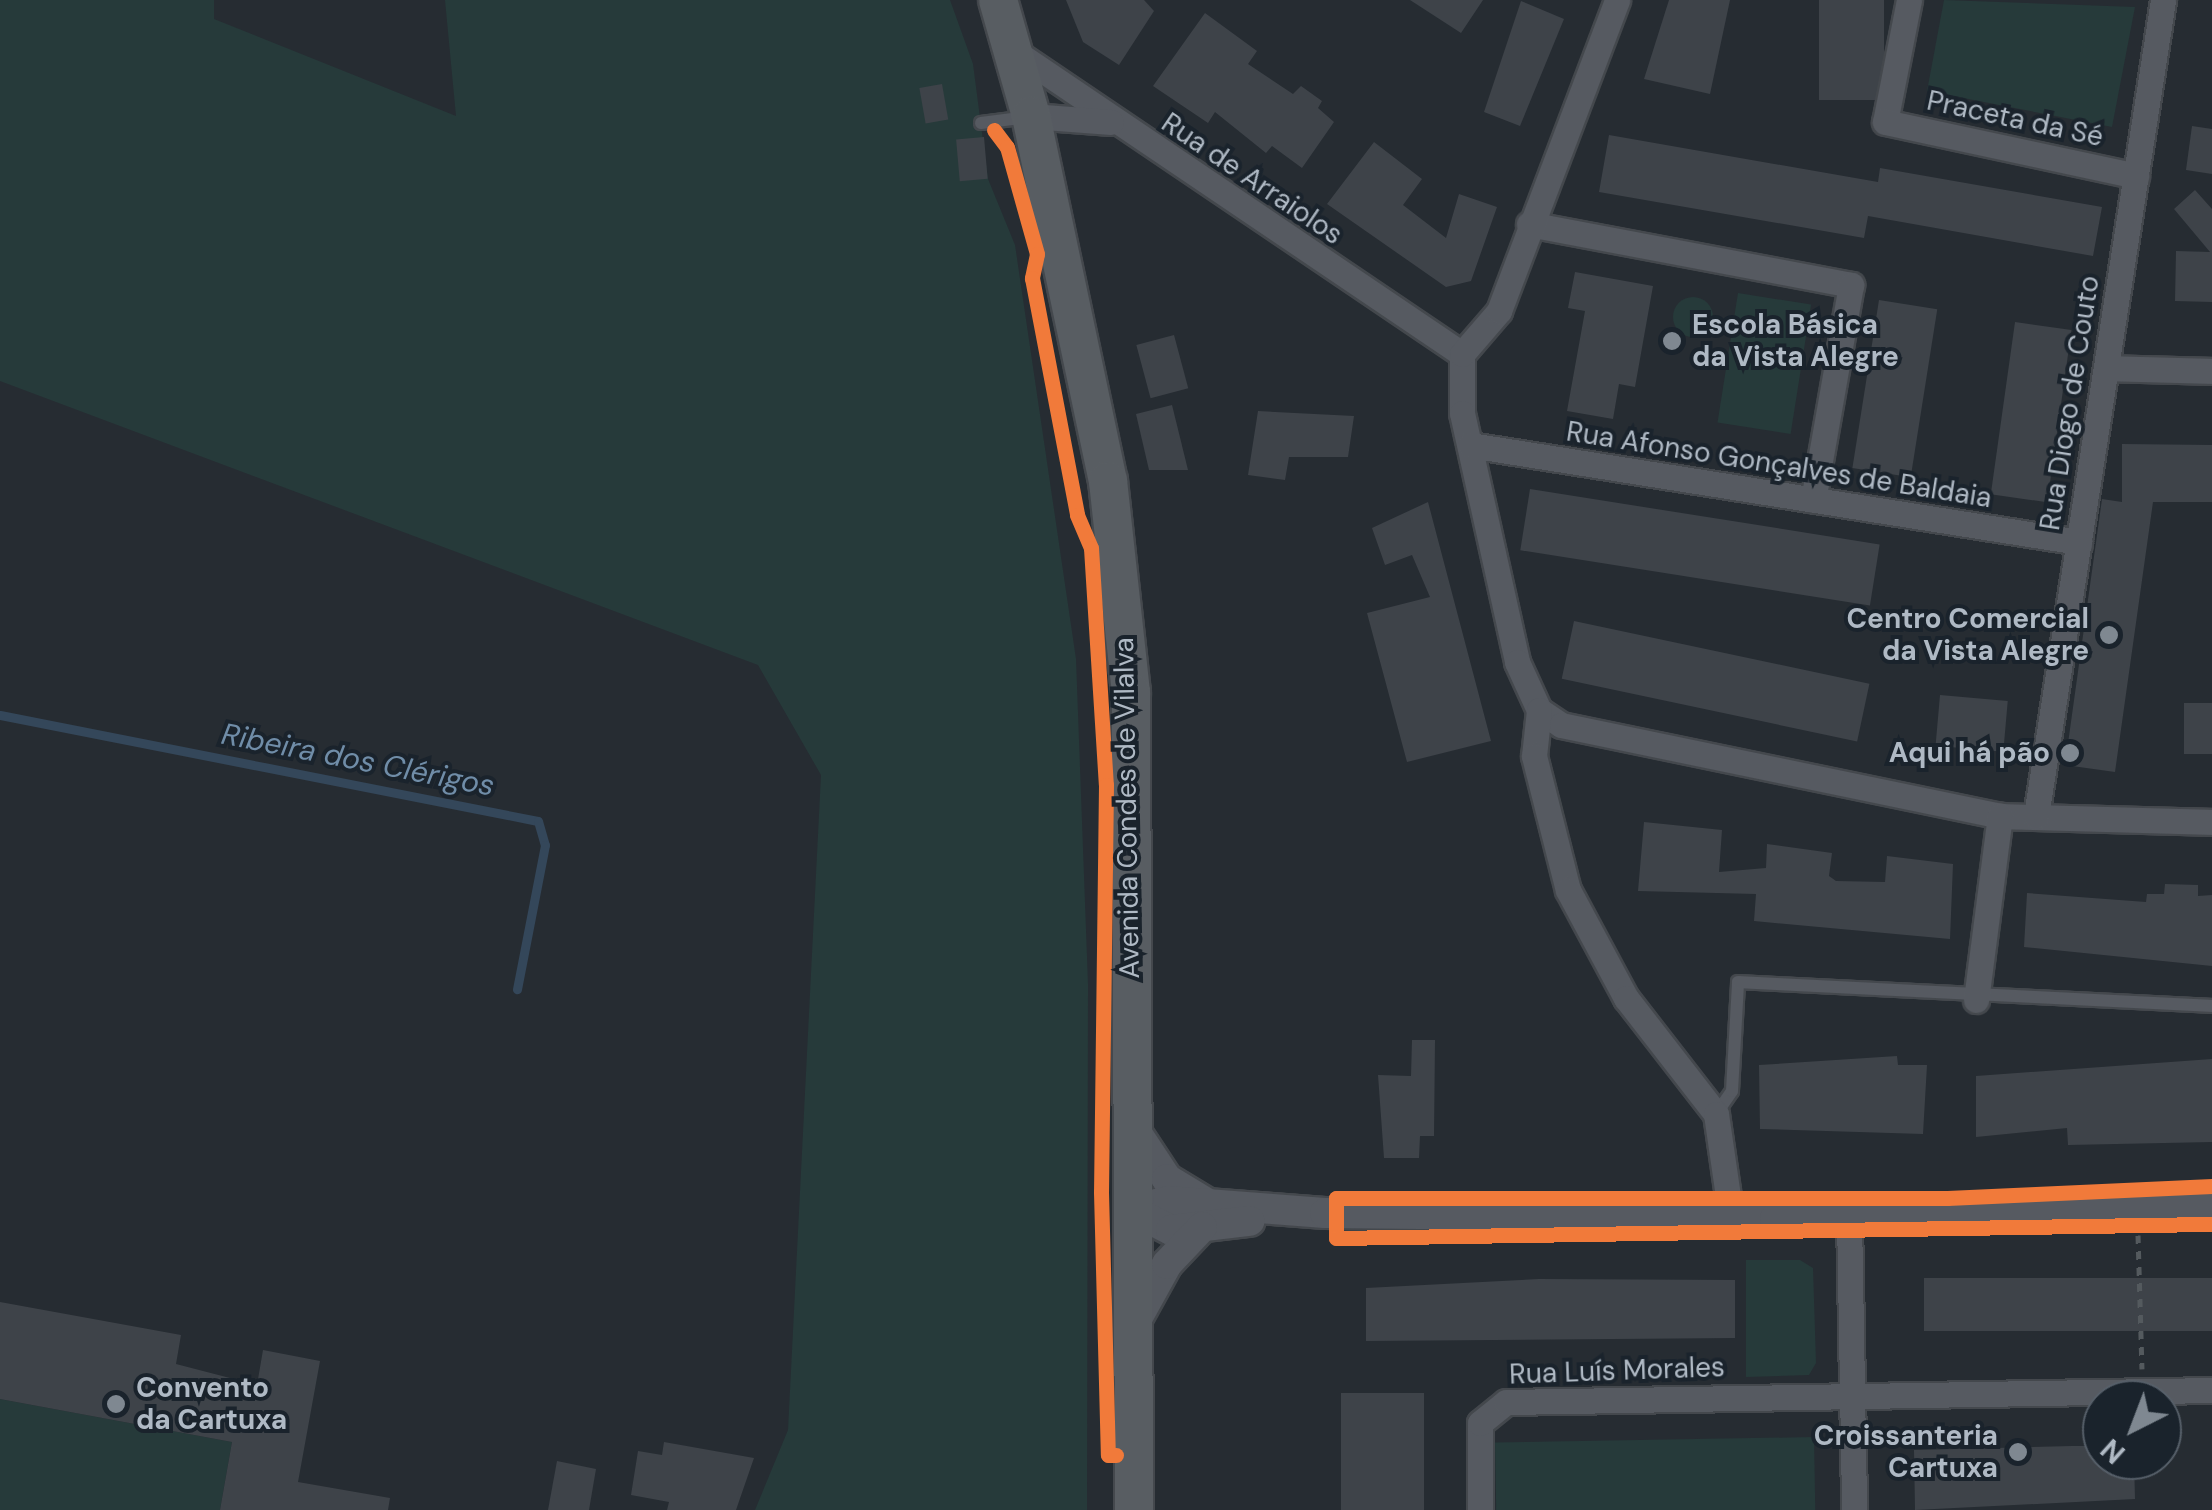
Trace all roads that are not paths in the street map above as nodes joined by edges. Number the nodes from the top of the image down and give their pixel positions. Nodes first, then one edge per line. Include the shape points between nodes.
1 (998, 0) edge
2 (1617, 0) edge
3 (1909, 0) edge
4 (2164, 0) edge
5 (1011, 49) junction
6 (1031, 116) junction
7 (1112, 122) junction
8 (981, 123) dead end
9 (2136, 176) junction
10 (1528, 224) junction
11 (1462, 354) junction
12 (2106, 368) junction
13 (2212, 372) edge
14 (1470, 445) junction
15 (1814, 500) junction
16 (2079, 542) junction
17 (1540, 710) junction
18 (2000, 816) junction
19 (2036, 816) junction
20 (2212, 822) edge
21 (1976, 1000) junction
22 (2212, 1006) edge
23 (1716, 1114) junction
24 (1132, 1126) junction
25 (2212, 1206) edge
26 (1132, 1210) junction
27 (1204, 1215) junction
28 (1849, 1216) junction
29 (1730, 1217) junction
30 (1133, 1327) junction
31 (2212, 1390) edge
32 (1852, 1395) junction
33 (1134, 1510) edge
34 (1480, 1510) edge
35 (1854, 1510) edge

1 - 5 main road, Avenida Condes de Vilalva
2 - 10 street
3 - 9 street, Praceta da Sé via 1885,122
4 - 9 street, Rua Diogo de Couto
5 - 6 main road, Avenida Condes de Vilalva
5 - 7 street, Rua de Arraiolos
6 - 7 street
6 - 8 lane
6 - 24 main road, Avenida Condes de Vilalva via 1108,480 1130,692
7 - 11 street, Rua de Arraiolos
9 - 12 street, Rua Diogo de Couto
10 - 11 street via 1498,310
10 - 15 street via 1851,285
11 - 14 street
12 - 13 street
12 - 16 street, Rua Diogo de Couto
14 - 15 street, Rua Afonso Gonçalves de Baldaia
14 - 17 street via 1517,662
15 - 16 street, Rua Afonso Gonçalves de Baldaia
16 - 19 street, Rua Diogo de Couto
17 - 18 street via 1583,735
17 - 23 street via 1534,756 1568,890 1626,998
18 - 19 street
18 - 21 street
19 - 20 street
21 - 22 lane
21 - 23 lane via 1738,982 1732,1091
23 - 29 street
24 - 26 main road, Avenida Condes de Vilalva
24 - 27 street via 1167,1179
25 - 28 street
26 - 27 street via 1171,1230
26 - 30 main road, Avenida Condes de Vilalva
27 - 29 street
27 - 30 street via 1167,1264
28 - 29 street
28 - 32 street
30 - 33 main road, Avenida Condes de Vilalva
31 - 32 street
32 - 34 street, Rua Luís Morales via 1506,1402 1480,1423
32 - 35 street

